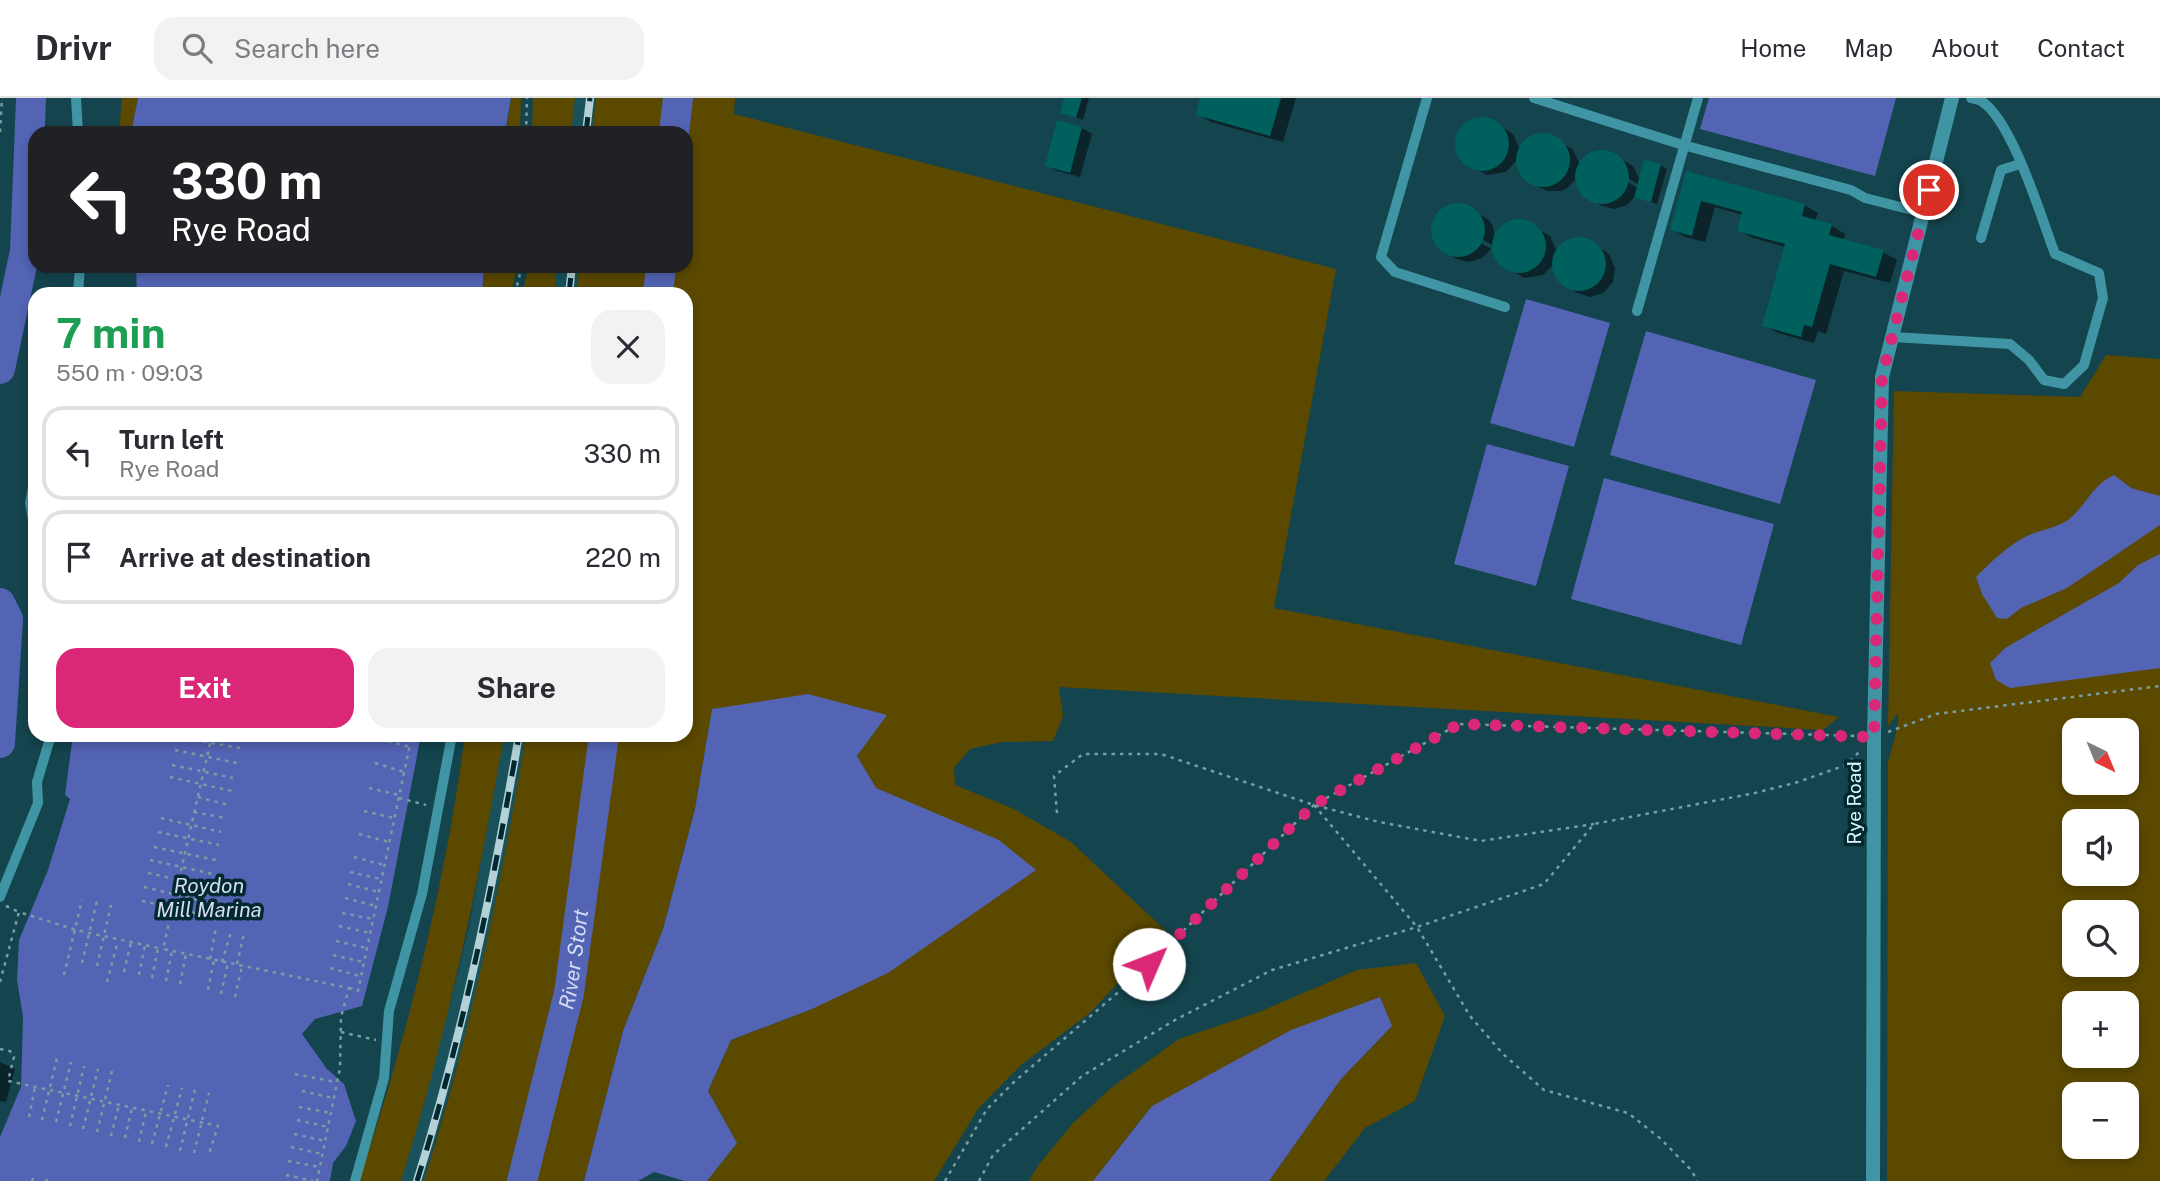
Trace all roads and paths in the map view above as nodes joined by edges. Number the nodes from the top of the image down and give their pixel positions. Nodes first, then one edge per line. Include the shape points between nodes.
1 (2, 98) edge
2 (76, 98) edge
3 (527, 98) edge
4 (1427, 98) edge
5 (1534, 98) edge
6 (1698, 98) edge
7 (1952, 98) edge
8 (1971, 98) edge
9 (78, 126) edge
10 (526, 126) edge
11 (0, 132) edge
12 (1683, 145) junction
13 (2020, 163) junction
14 (1924, 213) junction
15 (1981, 238) dead end
16 (1505, 307) dead end
17 (1636, 311) dead end
18 (1893, 337) junction
19 (2160, 686) edge
20 (1874, 737) junction
21 (49, 742) edge
22 (205, 742) edge
23 (391, 742) edge
24 (411, 742) edge
25 (451, 742) edge
26 (210, 743) junction
27 (410, 747) junction
28 (240, 748) dead end
29 (175, 750) dead end
30 (206, 757) junction
31 (237, 763) dead end
32 (375, 763) dead end
33 (172, 765) dead end
34 (203, 772) junction
35 (404, 772) junction
36 (170, 777) dead end
37 (233, 778) dead end
38 (200, 785) junction
39 (369, 788) dead end
40 (232, 791) dead end
41 (198, 797) junction
42 (399, 797) junction
43 (228, 805) dead end
44 (1314, 805) junction
45 (439, 808) junction
46 (194, 811) junction
47 (364, 811) dead end
48 (1057, 813) dead end
49 (161, 818) dead end
50 (225, 818) dead end
51 (394, 818) junction
52 (1594, 824) junction
53 (191, 825) junction
54 (158, 832) dead end
55 (221, 832) dead end
56 (359, 834) dead end
57 (188, 839) junction
58 (389, 842) junction
59 (219, 845) dead end
60 (154, 847) dead end
61 (185, 853) junction
62 (354, 857) dead end
63 (150, 860) dead end
64 (216, 860) dead end
65 (384, 865) junction
66 (182, 868) junction
67 (350, 872) dead end
68 (148, 873) dead end
69 (213, 874) dead end
70 (382, 880) junction
71 (179, 881) junction
72 (348, 884) dead end
73 (144, 887) dead end
74 (211, 887) dead end
75 (379, 892) junction
76 (176, 895) junction
77 (0, 897) edge
78 (345, 898) dead end
79 (82, 900) dead end
80 (97, 901) dead end
81 (142, 901) dead end
82 (207, 902) dead end
83 (0, 904) edge
84 (111, 905) dead end
85 (376, 906) junction
86 (173, 908) junction
87 (19, 912) junction
88 (342, 913) dead end
89 (204, 915) dead end
90 (373, 919) junction
91 (339, 926) dead end
92 (216, 927) dead end
93 (1417, 927) junction
94 (76, 930) junction
95 (231, 932) dead end
96 (88, 933) junction
97 (244, 933) dead end
98 (370, 933) junction
99 (104, 936) junction
100 (118, 939) junction
101 (336, 941) dead end
102 (131, 942) junction
103 (145, 945) junction
104 (158, 948) junction
105 (367, 948) junction
106 (163, 949) junction
107 (173, 951) junction
108 (186, 954) junction
109 (332, 955) dead end
110 (212, 960) junction
111 (222, 962) junction
112 (364, 962) junction
113 (82, 963) dead end
114 (228, 963) junction
115 (237, 965) junction
116 (97, 966) dead end
117 (242, 966) junction
118 (330, 968) dead end
119 (124, 972) dead end
120 (64, 975) dead end
121 (139, 975) dead end
122 (361, 976) junction
123 (152, 978) dead end
124 (166, 981) dead end
125 (0, 982) edge
126 (107, 982) dead end
127 (180, 984) dead end
128 (349, 988) junction
129 (208, 990) dead end
130 (221, 994) dead end
131 (235, 997) dead end
132 (341, 1032) junction
133 (387, 1043) junction
134 (0, 1049) edge
135 (57, 1058) dead end
136 (71, 1062) dead end
137 (84, 1066) dead end
138 (98, 1069) dead end
139 (112, 1071) dead end
140 (295, 1074) dead end
141 (337, 1083) junction
142 (168, 1085) dead end
143 (35, 1087) junction
144 (182, 1088) dead end
145 (195, 1089) dead end
146 (49, 1090) junction
147 (302, 1091) dead end
148 (63, 1093) junction
149 (209, 1093) dead end
150 (77, 1096) junction
151 (91, 1099) junction
152 (334, 1099) junction
153 (105, 1102) junction
154 (119, 1105) junction
155 (299, 1107) dead end
156 (132, 1108) junction
157 (146, 1111) junction
158 (331, 1113) junction
159 (160, 1114) junction
160 (29, 1117) dead end
161 (174, 1117) junction
162 (42, 1119) dead end
163 (188, 1120) junction
164 (297, 1120) dead end
165 (56, 1122) dead end
166 (202, 1123) junction
167 (70, 1126) dead end
168 (328, 1127) junction
169 (83, 1129) dead end
170 (97, 1132) dead end
171 (294, 1134) dead end
172 (111, 1136) dead end
173 (125, 1138) dead end
174 (325, 1141) junction
175 (139, 1142) dead end
176 (152, 1144) dead end
177 (166, 1147) dead end
178 (291, 1147) dead end
179 (180, 1151) dead end
180 (194, 1153) dead end
181 (323, 1154) junction
182 (208, 1157) dead end
183 (288, 1161) dead end
184 (320, 1167) junction
185 (286, 1175) dead end
186 (315, 1181) edge
187 (355, 1181) edge
188 (945, 1181) edge
189 (979, 1181) edge
190 (1697, 1181) edge
191 (1873, 1181) edge

1 - 11 path
2 - 9 lane
3 - 10 path
4 - 16 lane via 1381,257 1395,272
5 - 12 lane
6 - 12 lane
7 - 14 street, Rye Road
8 - 13 lane via 1981,100 2000,121
12 - 14 lane
12 - 17 lane
13 - 15 lane via 2001,170
13 - 18 lane via 2055,254 2099,273 2103,298 2084,365 2064,384 2044,380 2010,344
14 - 18 street, Rye Road
18 - 20 street, Rye Road via 1882,377
19 - 20 path via 1936,714
20 - 44 path via 1459,724
20 - 52 path via 1846,765 1798,782
20 - 191 street, Rye Road
21 - 77 lane via 37,782 38,803
22 - 26 path
23 - 27 path
24 - 27 path
25 - 45 lane
26 - 28 path
26 - 30 path
27 - 35 path
29 - 30 path
30 - 31 path
30 - 34 path
32 - 35 path
33 - 34 path
34 - 37 path
34 - 38 path
35 - 42 path
36 - 38 path
38 - 40 path
38 - 41 path
39 - 42 path
41 - 43 path
41 - 46 path
42 - 45 path
42 - 51 path
44 - 48 path via 1161,754 1083,754 1054,776
44 - 52 path via 1481,841
44 - 93 path
44 - 188 path via 1130,982 1014,1082 987,1110
45 - 133 lane via 422,894 389,1011
46 - 50 path
46 - 53 path
47 - 51 path
49 - 53 path
51 - 58 path
52 - 93 path via 1544,884
53 - 55 path
53 - 57 path
54 - 57 path
56 - 58 path
57 - 59 path
57 - 61 path
58 - 65 path
60 - 61 path
61 - 64 path
61 - 66 path
62 - 65 path
63 - 66 path
65 - 70 path
66 - 69 path
66 - 71 path
67 - 70 path
68 - 71 path
70 - 75 path
71 - 74 path
71 - 76 path
72 - 75 path
73 - 76 path
75 - 85 path
76 - 82 path
76 - 86 path
78 - 85 path
79 - 94 path
80 - 96 path
81 - 86 path
83 - 87 path
84 - 99 path
85 - 90 path
86 - 89 path
86 - 106 path
87 - 94 path
87 - 125 path
88 - 90 path
90 - 98 path
91 - 98 path
92 - 110 path
93 - 189 path via 1272,970 1175,1020 1082,1076 993,1155
93 - 190 path via 1470,1016 1503,1054 1544,1090 1628,1113 1661,1139
94 - 96 path
94 - 120 path
95 - 111 path
96 - 99 path
96 - 113 path
97 - 115 path
98 - 105 path
99 - 100 path
99 - 116 path
100 - 102 path
100 - 126 path
101 - 105 path
102 - 103 path
102 - 119 path
103 - 104 path
103 - 121 path
104 - 106 path
104 - 123 path
105 - 112 path
106 - 107 path
107 - 108 path
107 - 124 path
108 - 110 path
108 - 127 path
109 - 112 path
110 - 111 path
110 - 129 path
111 - 114 path
112 - 122 path
114 - 115 path
114 - 130 path
115 - 117 path
117 - 128 path
117 - 131 path
118 - 122 path
122 - 128 path via 358,991
128 - 132 path
132 - 133 path
132 - 141 path
133 - 187 lane via 384,1078
134 - 143 path via 14,1057 8,1081
135 - 146 path
136 - 148 path
137 - 150 path
138 - 151 path
139 - 153 path
140 - 141 path
141 - 152 path
142 - 159 path
143 - 146 path
143 - 160 path
144 - 161 path
145 - 163 path
146 - 148 path
146 - 162 path
147 - 152 path
148 - 150 path
148 - 165 path
149 - 166 path
150 - 151 path
150 - 167 path
151 - 153 path
151 - 169 path
152 - 158 path
153 - 154 path
153 - 170 path
154 - 156 path
154 - 172 path
155 - 158 path
156 - 157 path
156 - 173 path
157 - 159 path
157 - 175 path
158 - 168 path
159 - 161 path
159 - 176 path
161 - 163 path
161 - 177 path
163 - 166 path
163 - 179 path
164 - 168 path
166 - 180 path
166 - 182 path via 218,1126
168 - 174 path
171 - 174 path
174 - 181 path
178 - 181 path
181 - 184 path
183 - 184 path
184 - 186 path
185 - 186 path

